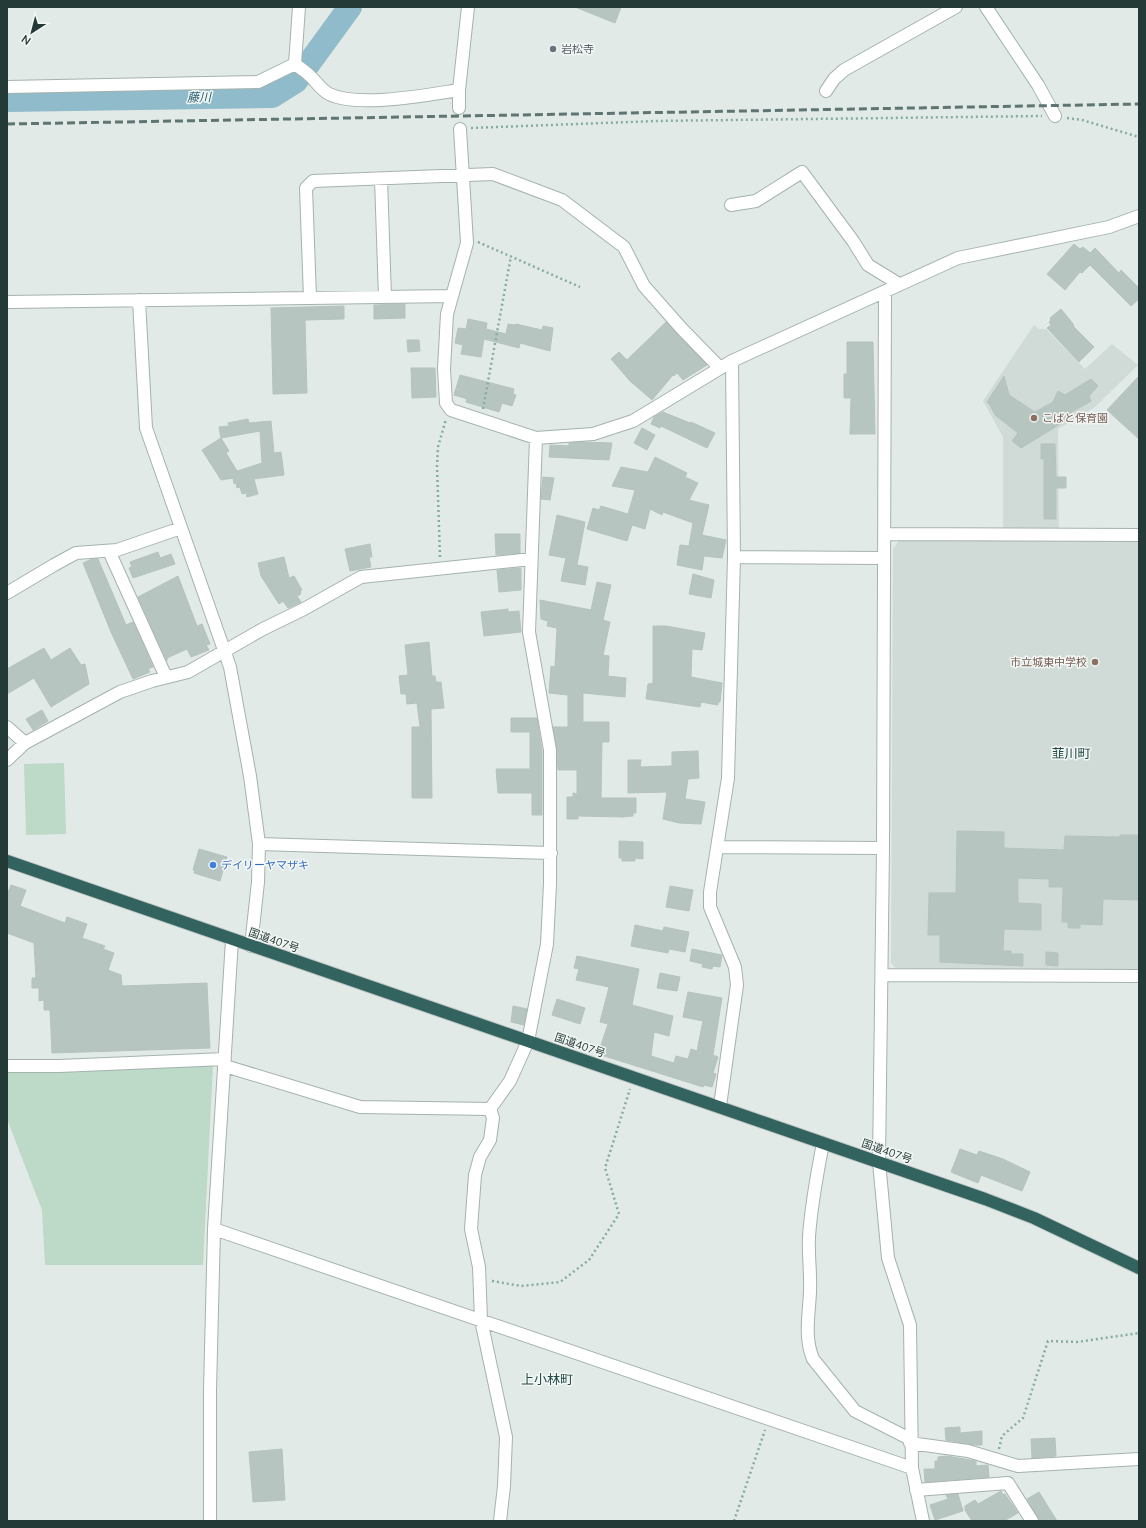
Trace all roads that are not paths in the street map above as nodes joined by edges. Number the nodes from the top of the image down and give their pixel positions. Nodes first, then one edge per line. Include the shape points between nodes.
1 (299, 7) edge
2 (468, 7) edge
3 (956, 7) edge
4 (986, 7) edge
5 (295, 64) junction
6 (7, 88) edge
7 (459, 90) junction
8 (826, 91) dead end
9 (459, 108) dead end
10 (1055, 116) road end
11 (460, 129) road end
12 (463, 175) junction
13 (381, 179) junction
14 (731, 205) dead end
15 (1139, 216) edge
16 (899, 284) junction
17 (885, 292) junction
18 (385, 296) junction
19 (452, 296) junction
20 (310, 298) junction
21 (139, 300) junction
22 (7, 302) edge
23 (732, 361) junction
24 (720, 368) junction
25 (536, 438) junction
26 (181, 528) junction
27 (884, 534) junction
28 (1139, 535) edge
29 (109, 551) junction
30 (734, 557) junction
31 (884, 558) junction
32 (531, 559) junction
33 (7, 593) edge
34 (224, 650) junction
35 (166, 677) junction
36 (7, 727) edge
37 (25, 743) junction
38 (7, 760) edge
39 (259, 844) junction
40 (718, 847) junction
41 (883, 848) junction
42 (551, 853) junction
43 (7, 861) edge
44 (232, 940) junction
45 (251, 946) junction
46 (882, 975) junction
47 (1139, 976) edge
48 (528, 1041) junction
49 (225, 1063) junction
50 (7, 1066) edge
51 (720, 1106) junction
52 (490, 1109) junction
53 (823, 1143) junction
54 (879, 1162) junction
55 (214, 1229) junction
56 (1139, 1268) edge
57 (481, 1320) junction
58 (910, 1441) junction
59 (1139, 1460) edge
60 (912, 1468) junction
61 (916, 1490) junction
62 (210, 1521) edge
63 (500, 1521) edge
64 (923, 1521) edge
65 (1032, 1521) edge

1 - 5 street
2 - 7 street
3 - 8 street via 844,70
4 - 10 street via 1038,85
5 - 6 street via 258,82
5 - 7 street via 321,89 334,96 391,99
7 - 9 street
11 - 12 street
12 - 13 street
12 - 19 street via 467,243
12 - 24 street via 493,174 562,200 624,247 644,286
13 - 18 street
13 - 20 street via 313,181 306,188
14 - 16 street via 756,201 802,172 868,264
15 - 16 street via 1109,227 958,258
16 - 17 street
17 - 23 street
17 - 27 street
18 - 19 street
18 - 20 street
19 - 25 street via 447,314 444,369 446,403 452,410
20 - 21 street
21 - 22 street
21 - 26 street via 146,428
23 - 24 street
23 - 30 street
24 - 25 street via 633,421 593,434
25 - 32 street
26 - 29 street
26 - 34 street
27 - 28 street
27 - 31 street
29 - 33 street via 76,553
29 - 35 street
30 - 31 street
30 - 40 street via 728,778
31 - 41 street
32 - 34 street via 361,577 304,610
32 - 42 street via 529,632 550,750
34 - 35 street via 188,672
34 - 39 street via 230,667 250,776
35 - 37 street via 120,692
36 - 37 street
37 - 38 street
39 - 42 street
39 - 45 street
40 - 41 street
40 - 51 street via 710,907 735,967 737,985
41 - 46 street
42 - 48 street via 547,944
43 - 44 highway, 国道407号
44 - 45 highway, 国道407号
44 - 49 street
45 - 48 highway, 国道407号
46 - 47 street
46 - 54 street
48 - 51 highway, 国道407号
48 - 52 street via 510,1081
49 - 50 street
49 - 52 street via 360,1107
49 - 55 street
51 - 53 highway, 国道407号
52 - 57 street via 493,1118 490,1140 480,1157 475,1175 471,1229 479,1267
53 - 54 highway, 国道407号
53 - 58 street via 814,1186 809,1236 810,1294 807,1330 811,1353 813,1359 855,1411
54 - 56 highway, 国道407号 via 1034,1218
54 - 58 street via 888,1258 906,1313 911,1339
55 - 57 street
55 - 62 street
57 - 60 street
57 - 63 street via 506,1437
58 - 59 street via 968,1451 1018,1466
58 - 60 street
60 - 61 street
61 - 64 street
61 - 65 street via 1008,1483

